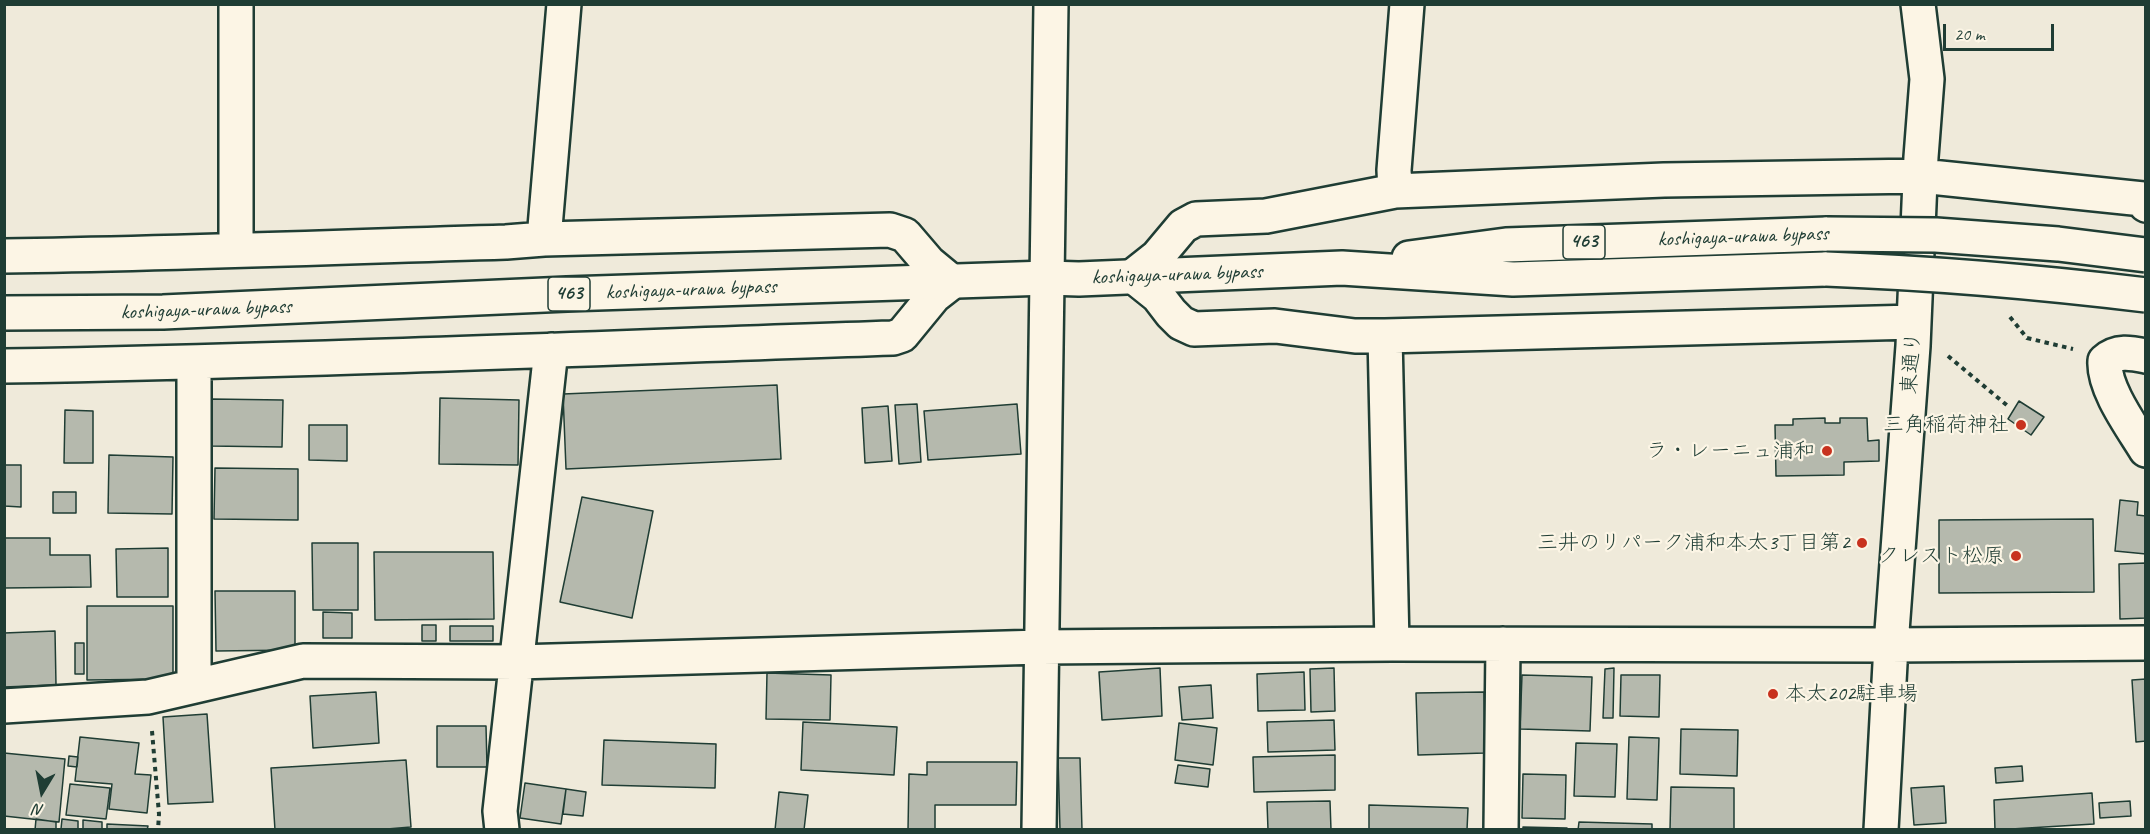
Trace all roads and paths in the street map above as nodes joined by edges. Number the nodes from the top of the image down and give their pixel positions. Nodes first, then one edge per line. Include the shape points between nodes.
1 (236, 4) edge
2 (564, 4) edge
3 (1051, 4) edge
4 (1407, 4) edge
5 (1918, 4) edge
6 (1921, 176) junction
7 (1395, 191) junction
8 (2145, 205) edge
9 (544, 239) junction
10 (236, 249) junction
11 (2145, 255) edge
12 (4, 256) edge
13 (1342, 268) junction
14 (1133, 276) junction
15 (1047, 278) junction
16 (952, 282) junction
17 (2145, 296) edge
18 (2006, 312) dead end
19 (4, 313) edge
20 (1914, 330) junction
21 (1385, 336) junction
22 (551, 350) junction
23 (2077, 350) dead end
24 (2145, 356) edge
25 (194, 363) junction
26 (4, 366) edge
27 (2009, 407) dead end
28 (2145, 450) edge
29 (2145, 643) edge
30 (1392, 644) junction
31 (1503, 644) junction
32 (1892, 645) junction
33 (1041, 647) junction
34 (517, 662) junction
35 (194, 686) junction
36 (148, 697) junction
37 (4, 706) edge
38 (158, 830) edge
39 (502, 830) edge
40 (1039, 830) edge
41 (1501, 830) edge
42 (1881, 830) edge

1 - 10 main road
2 - 9 main road
3 - 15 main road
4 - 7 main road
5 - 6 main road, 東通り via 1927,80
6 - 7 main road via 1664,180
6 - 8 main road via 2143,200
6 - 20 main road, 東通り
7 - 14 main road via 1266,216 1196,219 1183,226 1157,257
9 - 10 main road
9 - 16 main road via 890,230 904,235
10 - 12 main road
11 - 13 main road, koshigaya-urawa bypass / 463, bridge via 1936,235 1827,234 1506,244
13 - 14 main road, koshigaya-urawa bypass / 463
13 - 17 main road, koshigaya-urawa bypass / 463, bridge via 1513,279 1826,269 1943,274
14 - 15 main road, koshigaya-urawa bypass / 463
14 - 21 main road via 1158,296 1181,323 1194,329 1275,326
15 - 16 main road, koshigaya-urawa bypass / 463
15 - 33 main road
16 - 19 main road, koshigaya-urawa bypass / 463 via 163,312
16 - 22 main road via 933,296 902,335 892,338
18 - 23 path via 2028,338
20 - 21 main road
20 - 27 path
20 - 32 main road, 東通り
21 - 30 main road
22 - 25 main road
22 - 34 main road
24 - 28 main road via 2112,355 2105,361 2104,373
25 - 26 main road
25 - 35 main road
29 - 32 main road
30 - 31 main road
30 - 33 main road
31 - 32 main road
31 - 41 main road
32 - 42 main road, 東通り
33 - 34 main road
33 - 40 main road
34 - 35 main road via 303,661
34 - 39 main road via 500,810
35 - 36 main road
36 - 37 main road
36 - 38 path

